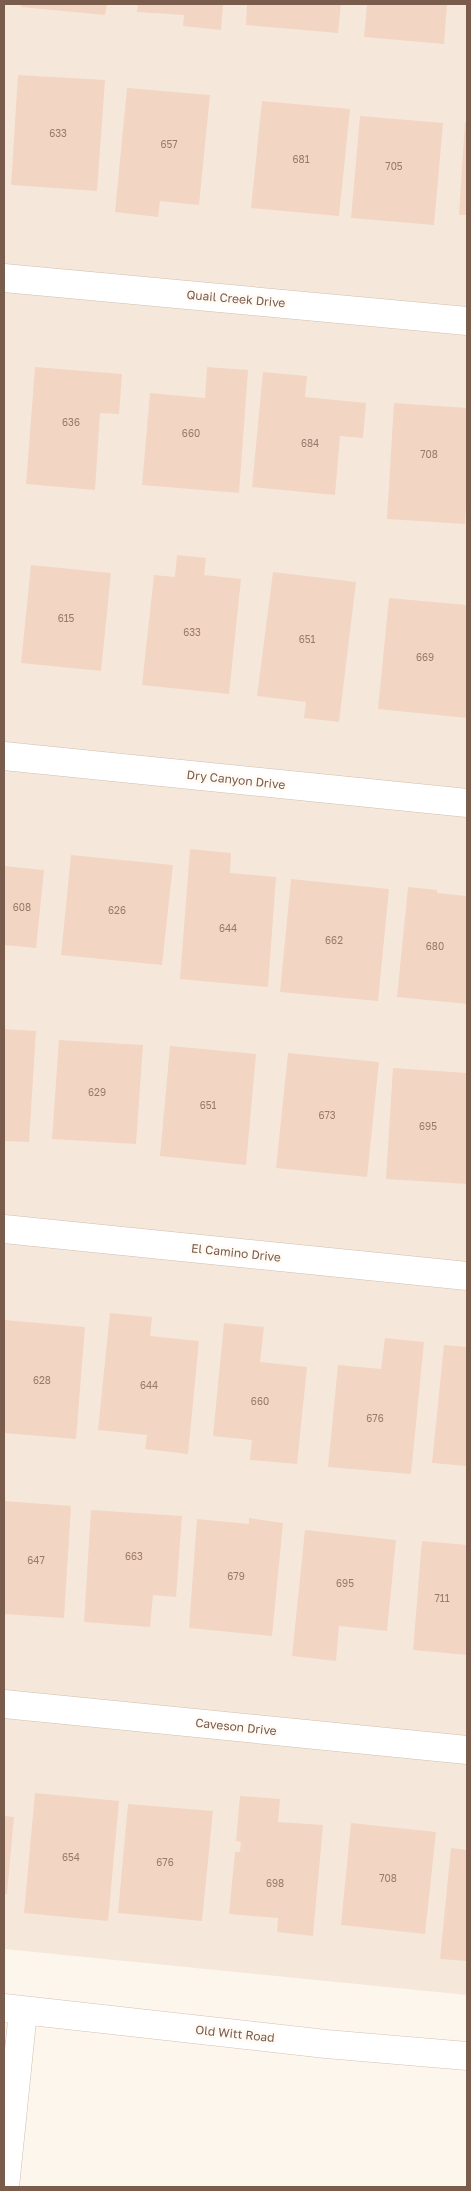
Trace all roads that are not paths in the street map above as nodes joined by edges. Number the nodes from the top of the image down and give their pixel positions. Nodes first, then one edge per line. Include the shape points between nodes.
1 (4, 278) edge
2 (467, 321) edge
3 (4, 756) edge
4 (467, 804) edge
5 (4, 1229) edge
6 (467, 1276) edge
7 (4, 1704) edge
8 (467, 1750) edge
9 (14, 2010) edge
10 (467, 2056) edge
11 (5, 2187) edge

1 - 2 street, Quail Creek Drive
3 - 4 street, Dry Canyon Drive
5 - 6 street, El Camino Drive
7 - 8 street, Caveson Drive
9 - 10 street, Old Witt Road
9 - 11 street

